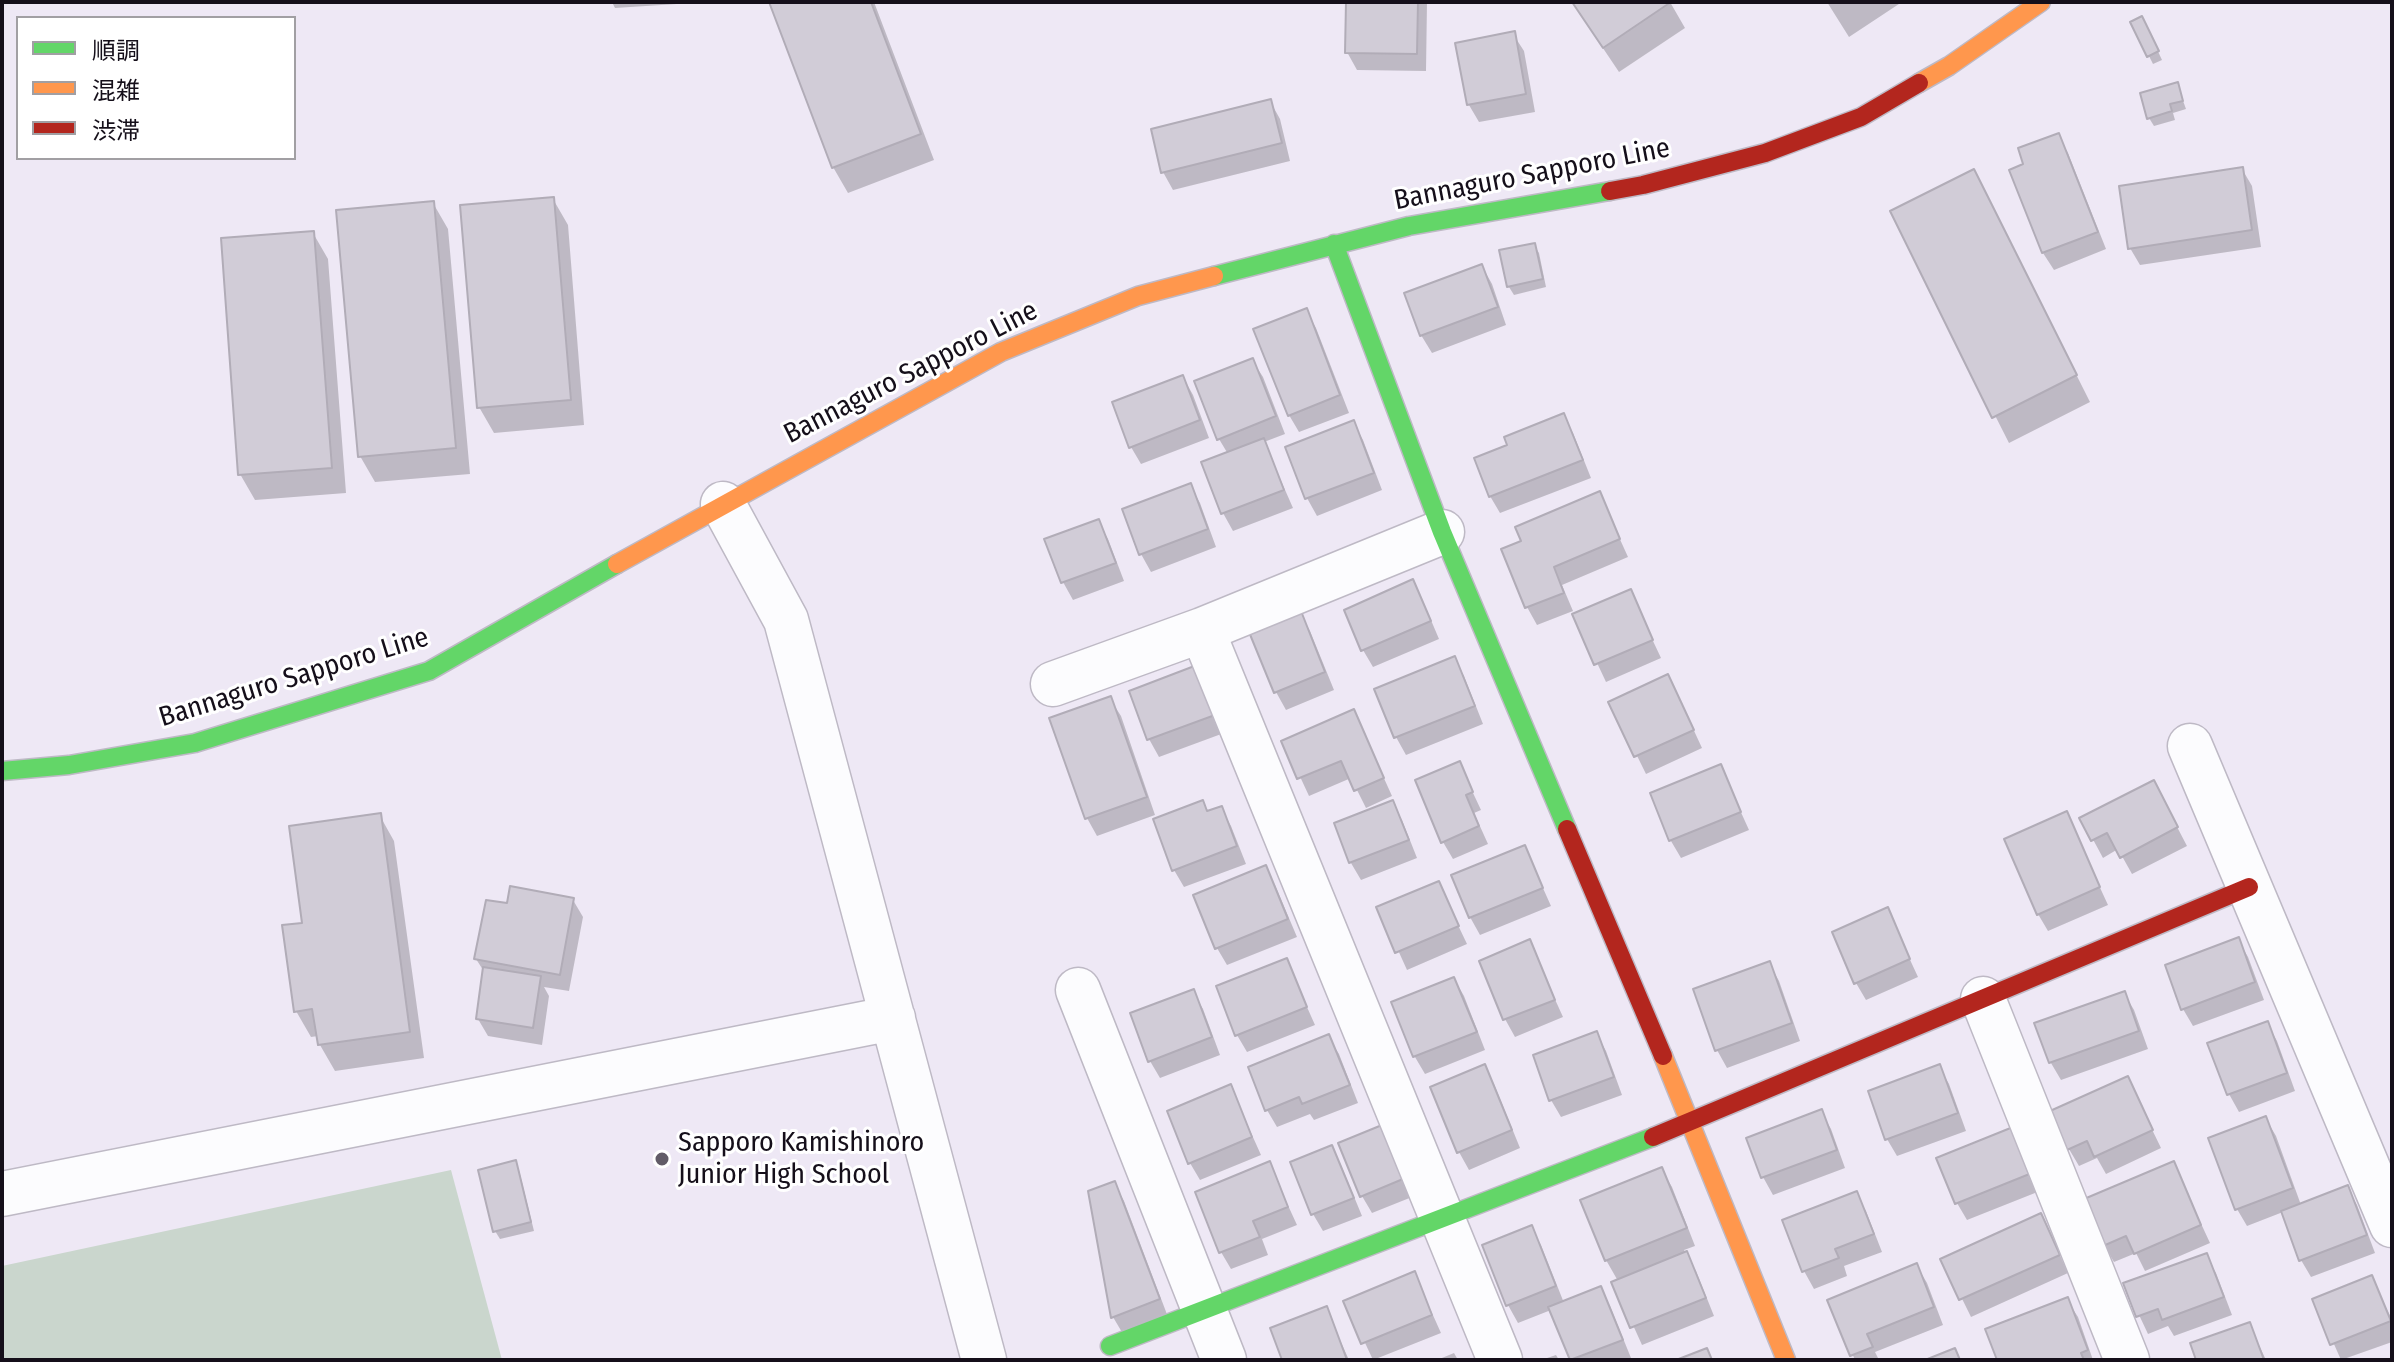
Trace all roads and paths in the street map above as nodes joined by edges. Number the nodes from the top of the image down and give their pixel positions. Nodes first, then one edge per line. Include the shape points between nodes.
1 (2041, 2) edge
2 (1334, 244) junction
3 (723, 504) junction
4 (1442, 532) junction
5 (1202, 630) junction
6 (1053, 684) dead end
7 (2190, 746) dead end
8 (2, 771) edge
9 (2249, 887) junction
10 (1078, 990) dead end
11 (1983, 999) junction
12 (893, 1018) junction
13 (1691, 1122) junction
14 (2, 1194) edge
15 (1443, 1217) junction
16 (2392, 1225) edge
17 (1204, 1309) junction
18 (1110, 1346) dead end
19 (984, 1360) edge
20 (1224, 1360) edge
21 (1500, 1360) edge
22 (1786, 1360) edge
23 (2127, 1360) edge

1 - 2 street, Bannaguro Sapporo Line via 1949,66 1861,117 1765,153 1643,185
2 - 3 street, Bannaguro Sapporo Line via 1138,296 1001,352
2 - 4 street
3 - 8 street, Bannaguro Sapporo Line via 429,671 195,743
3 - 12 street via 786,620
4 - 5 street
4 - 13 street
5 - 6 street
5 - 15 street
7 - 9 street
9 - 11 street
9 - 16 street
10 - 17 street
11 - 13 street
11 - 23 street
12 - 14 street
12 - 19 street
13 - 15 street
13 - 22 street
15 - 17 street
15 - 21 street
17 - 18 street
17 - 20 street

